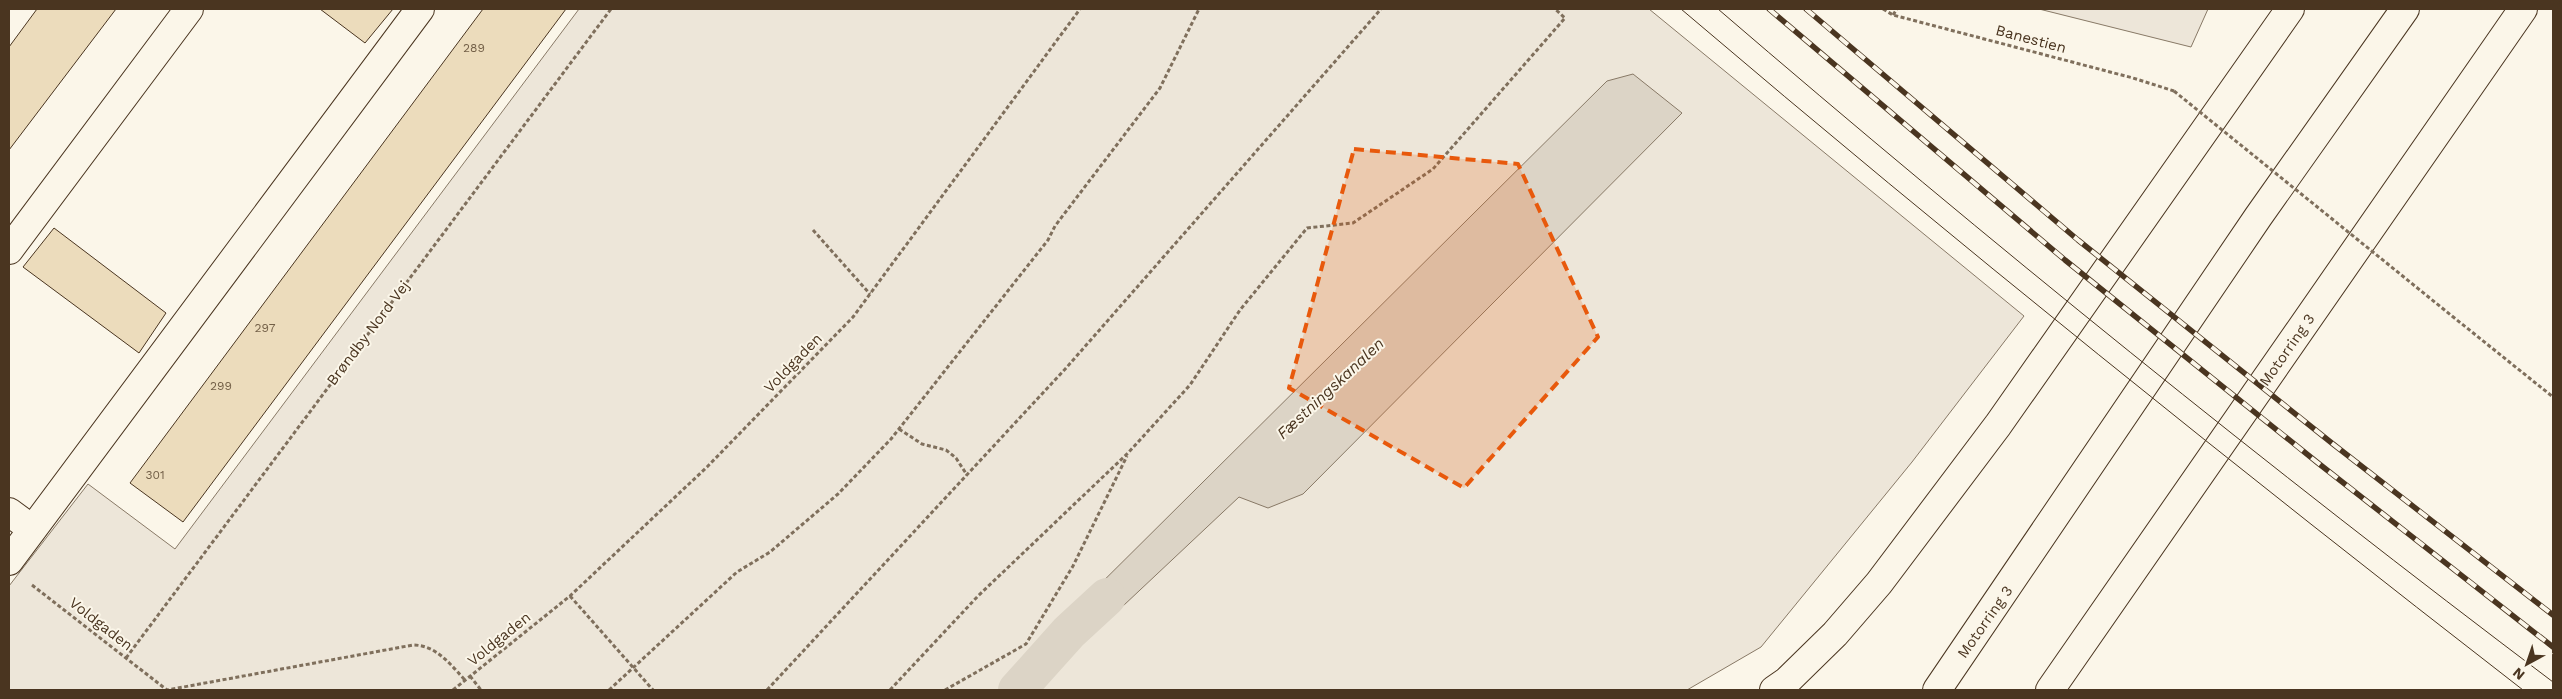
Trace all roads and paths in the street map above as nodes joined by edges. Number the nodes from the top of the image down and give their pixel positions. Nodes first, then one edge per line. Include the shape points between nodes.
1 (189, 9) edge
2 (420, 9) edge
3 (611, 9) edge
4 (1080, 9) edge
5 (1199, 9) edge
6 (1381, 9) edge
7 (1555, 9) edge
8 (1883, 9) edge
9 (1897, 9) edge
10 (2290, 9) edge
11 (2405, 9) edge
12 (2523, 9) edge
13 (1893, 15) junction
14 (813, 230) dead end
15 (9, 250) edge
16 (870, 294) junction
17 (2553, 397) edge
18 (899, 429) junction
19 (1128, 453) junction
20 (967, 475) junction
21 (9, 512) edge
22 (32, 529) junction
23 (9, 561) edge
24 (29, 582) dead end
25 (570, 596) junction
26 (2089, 635) junction
27 (126, 658) junction
28 (634, 668) junction
29 (470, 676) junction
30 (465, 680) junction
31 (453, 690) edge
32 (481, 690) edge
33 (610, 690) edge
34 (653, 690) edge
35 (767, 690) edge
36 (890, 690) edge
37 (945, 690) edge
38 (1774, 690) edge
39 (1937, 690) edge
40 (2050, 690) edge
41 (2062, 690) edge

1 - 15 main road
2 - 22 main road
3 - 27 path, Brøndby Nord Vej
4 - 16 path, Voldgaden
5 - 18 path via 1160,88 1055,226 1048,240
6 - 20 path via 1066,368
7 - 19 path via 1565,18 1433,169 1353,222 1307,228 1240,310 1190,385
8 - 13 path, Banestien
9 - 13 path
10 - 38 main road via 1998,425 1885,575 1836,634 1788,681
11 - 39 main road, Motorring 3 via 2258,216
12 - 26 main road, Motorring 3
13 - 17 path, Banestien, bridge via 2174,91
14 - 16 path
16 - 25 path, Voldgaden via 853,316 707,467
18 - 20 path via 922,444 946,450 956,458
18 - 28 path via 838,494 770,552 737,572
19 - 36 path via 978,596
19 - 37 path via 1073,566 1026,644
20 - 35 path
21 - 22 main road
22 - 23 main road
24 - 27 path, Voldgaden
25 - 28 path
25 - 29 path, Voldgaden
26 - 40 main road, Motorring 3
26 - 41 main road
27 - 30 path, Voldgaden via 167,690 422,645 443,657
28 - 33 path
28 - 34 path
29 - 30 path, Voldgaden
29 - 32 path
30 - 31 path, Voldgaden

